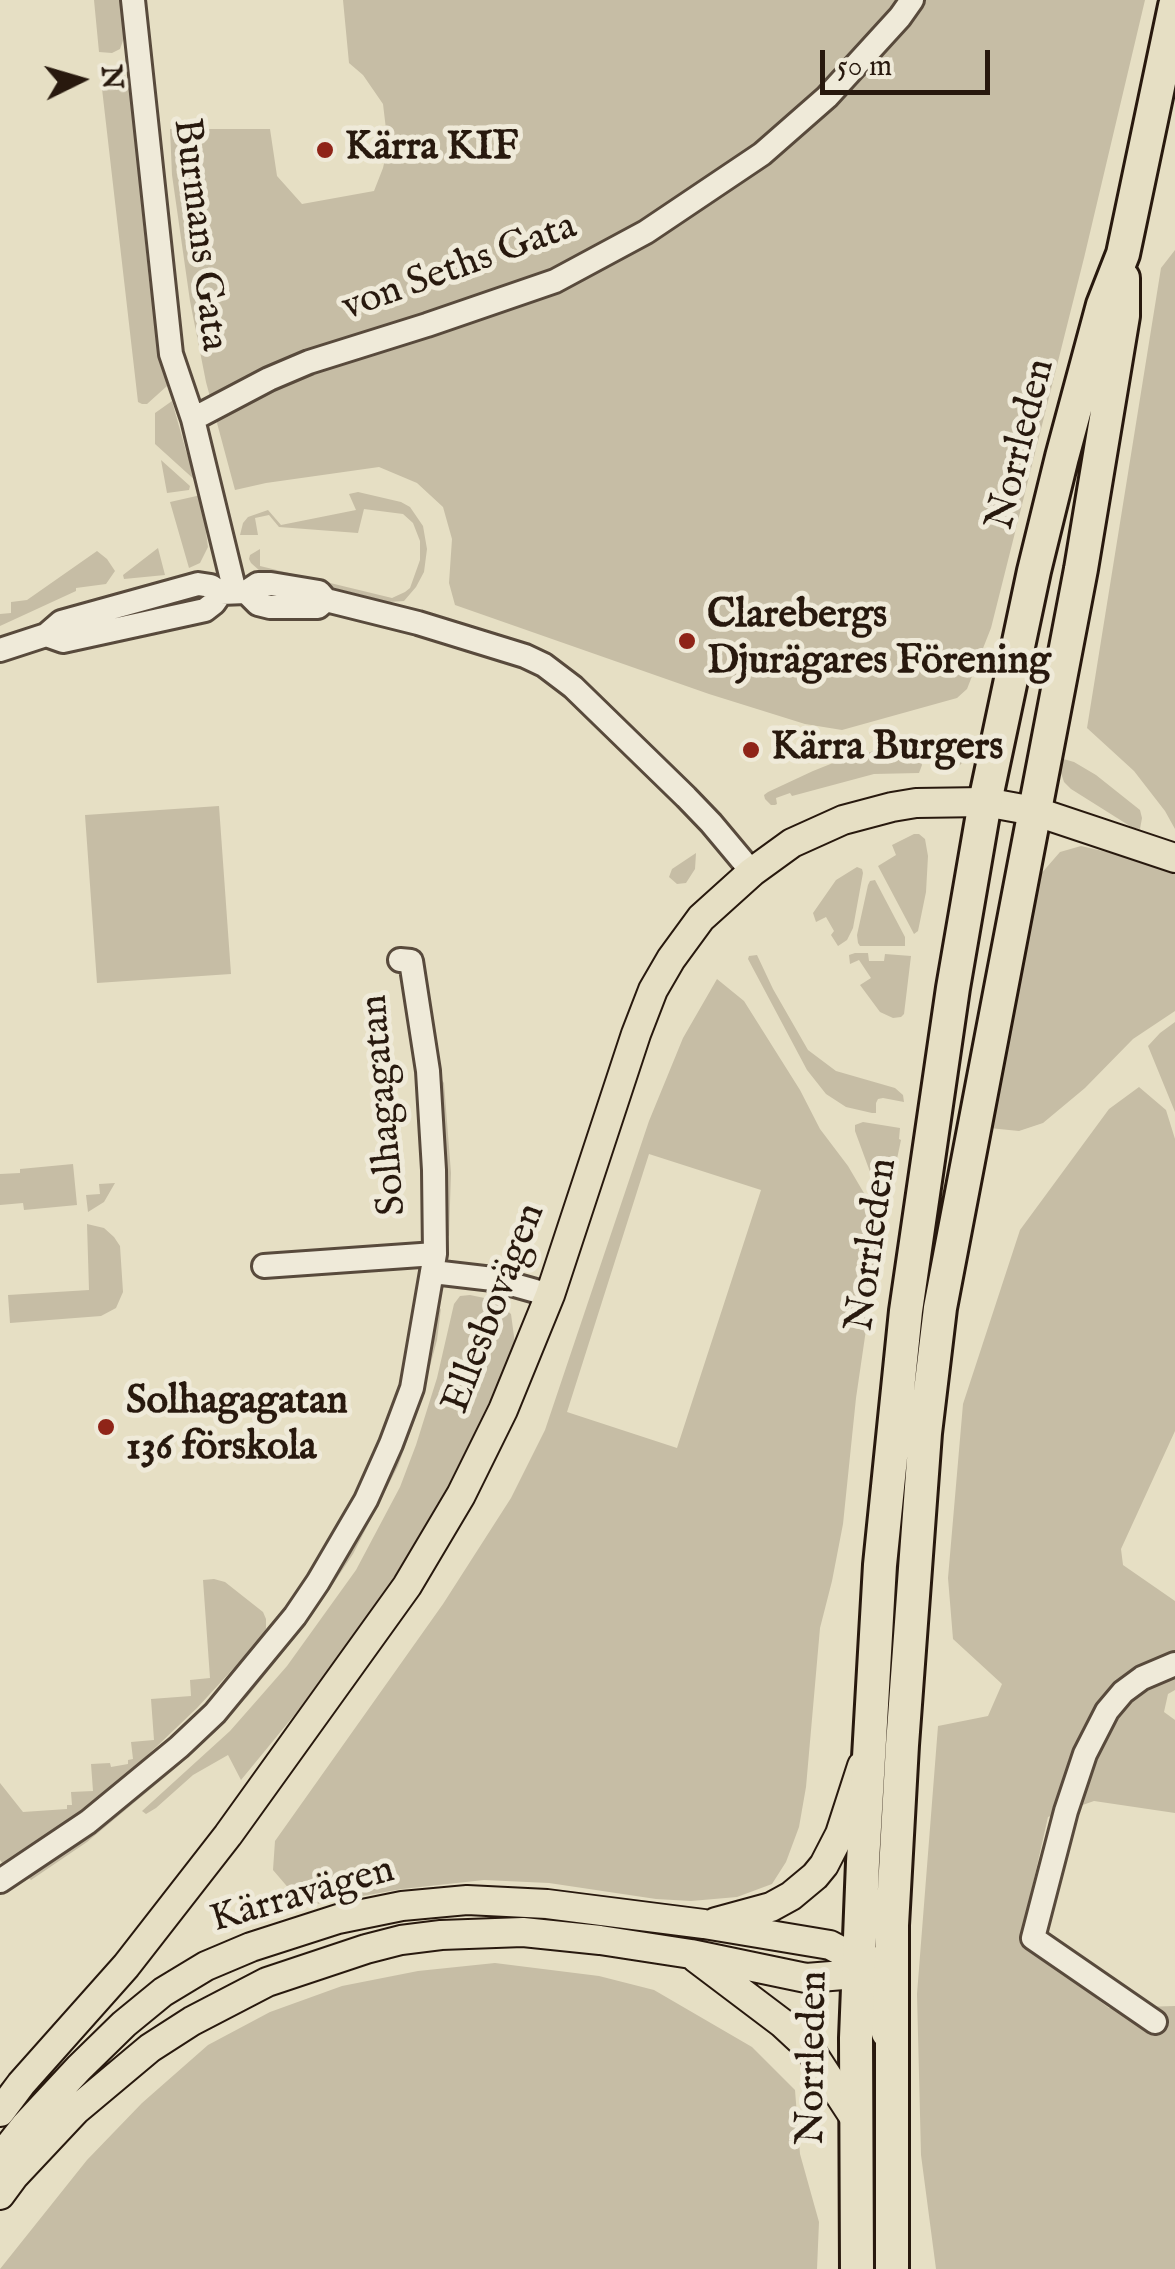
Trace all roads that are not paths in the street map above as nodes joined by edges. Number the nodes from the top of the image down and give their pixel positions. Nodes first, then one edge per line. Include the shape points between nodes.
1 (133, 0) edge
2 (912, 0) edge
3 (1175, 6) edge
4 (1123, 254) junction
5 (193, 419) junction
6 (234, 592) junction
7 (0, 650) edge
8 (985, 802) junction
9 (1034, 811) junction
10 (1175, 858) edge
11 (752, 872) junction
12 (400, 960) dead end
13 (434, 1263) junction
14 (264, 1266) dead end
15 (550, 1294) junction
16 (1175, 1664) edge
17 (869, 1744) junction
18 (0, 1881) edge
19 (704, 1924) junction
20 (892, 1925) junction
21 (691, 1954) junction
22 (858, 1969) junction
23 (1154, 2022) dead end
24 (891, 2054) junction
25 (0, 2112) edge
26 (856, 2120) junction
27 (0, 2158) edge
28 (0, 2195) edge
29 (857, 2269) edge
30 (892, 2269) edge

1 - 5 street, Burmans Gata via 171,354
2 - 5 street, von Seths Gata via 827,97 733,175 646,232 555,281 309,362
3 - 4 highway, Norrleden
4 - 8 highway, Norrleden via 1062,457
4 - 9 highway, Norrleden via 1123,316
5 - 6 street, Burmans Gata
6 - 7 street via 204,610 62,641 46,635
6 - 11 street via 270,607 318,607 326,600 544,665 673,784
8 - 9 main road, Ellesbovägen
8 - 11 main road, Ellesbovägen via 916,804 843,820 792,843
8 - 17 highway, Norrleden via 906,1310
9 - 10 main road, Ellesbovägen
9 - 20 highway, Norrleden via 940,1308 925,1433
11 - 15 main road, Ellesbovägen via 701,918 653,990
12 - 13 street, Solhagagatan via 411,961 428,1071
13 - 14 street, Solhagagatan
13 - 15 street, Solhagagatan
13 - 18 street, Solhagagatan via 412,1388 391,1444 347,1536 295,1616 179,1747 88,1822
15 - 25 main road, Ellesbovägen via 503,1410 407,1586 204,1868
16 - 23 street via 1142,1678 1107,1711 1066,1811 1033,1938
17 - 19 main road, Kärravägen via 840,1834 816,1876 770,1907
17 - 22 highway, Norrleden
19 - 22 main road, Kärravägen via 830,1945
19 - 27 main road, Kärravägen via 466,1900 338,1919 252,1947 206,1966 137,2013
20 - 22 main road
20 - 24 highway, Norrleden
21 - 22 main road, Kärravägen via 806,1978
21 - 26 main road, Kärravägen via 809,2048
21 - 28 main road, Kärravägen via 558,1934 481,1932 401,1940 324,1961 251,1990 150,2048 57,2129
22 - 24 main road, Kärravägen via 878,2000
22 - 26 highway, Norrleden
24 - 30 highway, Norrleden
26 - 29 highway, Norrleden

